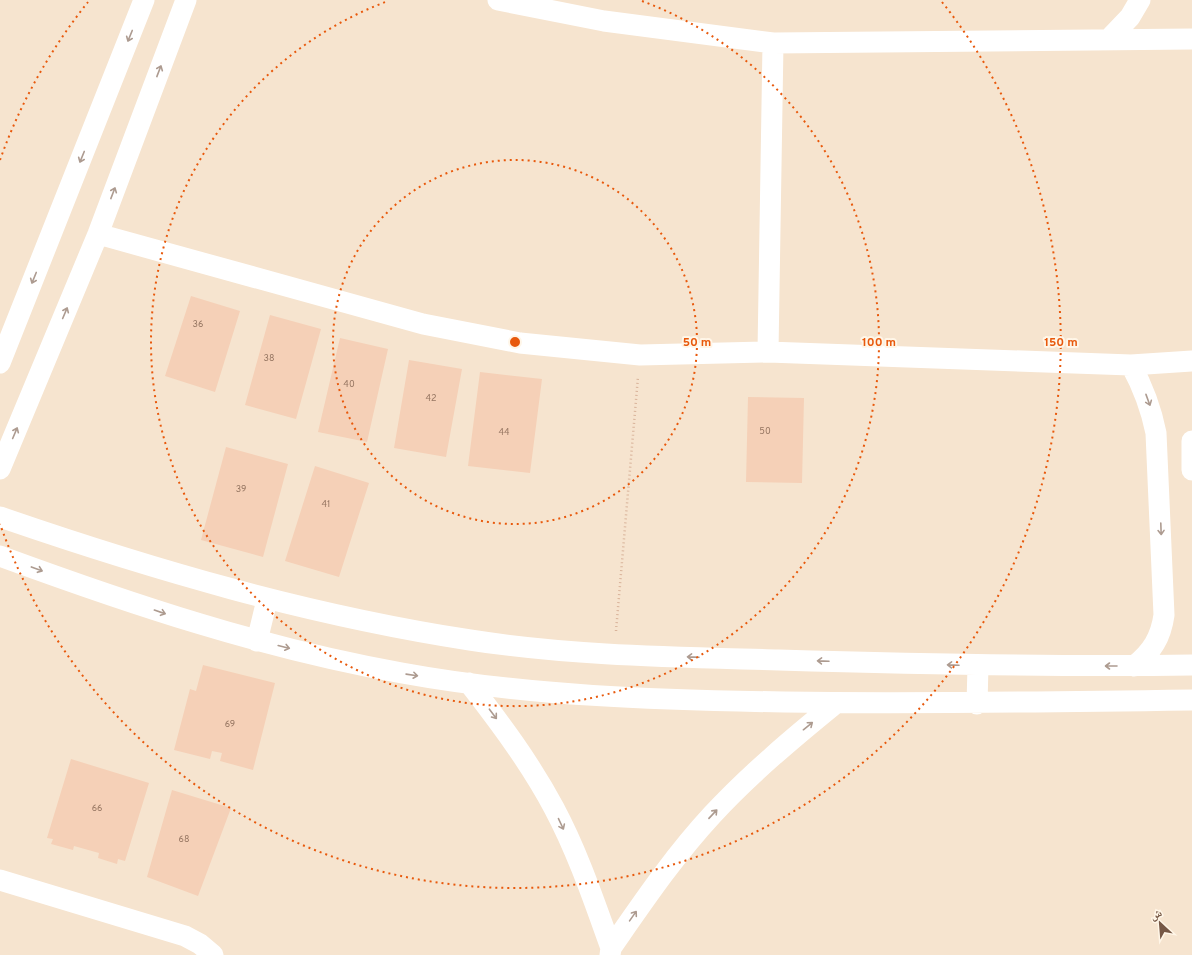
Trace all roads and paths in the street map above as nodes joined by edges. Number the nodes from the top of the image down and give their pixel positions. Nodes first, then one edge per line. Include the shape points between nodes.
1 (144, 0) edge
2 (186, 0) edge
3 (498, 0) edge
4 (1140, 0) edge
5 (1108, 39) junction
6 (1192, 39) edge
7 (773, 43) junction
8 (98, 234) junction
9 (768, 352) junction
10 (640, 355) junction
11 (1192, 361) edge
12 (0, 363) edge
13 (1131, 365) junction
14 (1192, 441) edge
15 (0, 469) edge
16 (1192, 470) edge
17 (0, 517) edge
18 (0, 556) edge
19 (267, 600) junction
20 (257, 640) junction
21 (614, 655) junction
22 (978, 666) junction
23 (1134, 666) junction
24 (1192, 666) edge
25 (469, 683) junction
26 (1192, 700) edge
27 (836, 703) junction
28 (977, 704) junction
29 (0, 880) edge
30 (611, 952) edge
31 (213, 955) edge

1 -> 12 street
8 -> 2 street
3 - 7 street via 604,21
4 - 5 street via 1130,17
5 - 6 street
5 - 7 street
7 - 9 street
8 - 10 street via 423,324 520,343
15 -> 8 street
9 - 10 street
9 - 13 street
10 - 21 path
11 - 13 street
13 -> 23 street via 1152,412 1156,433 1164,614 1158,640 1152,650
14 - 16 street
17 - 19 street via 99,551
18 -> 20 street via 164,613
19 - 20 street
19 - 21 street via 472,641
20 -> 25 street via 403,674
22 -> 21 street
23 -> 22 street
22 - 28 street
23 - 24 street
25 - 27 street via 585,695
25 -> 30 street via 515,743 554,808 586,876
26 - 28 street
27 - 28 street
30 -> 27 street via 658,879 712,815 772,756
29 - 31 street via 185,936

